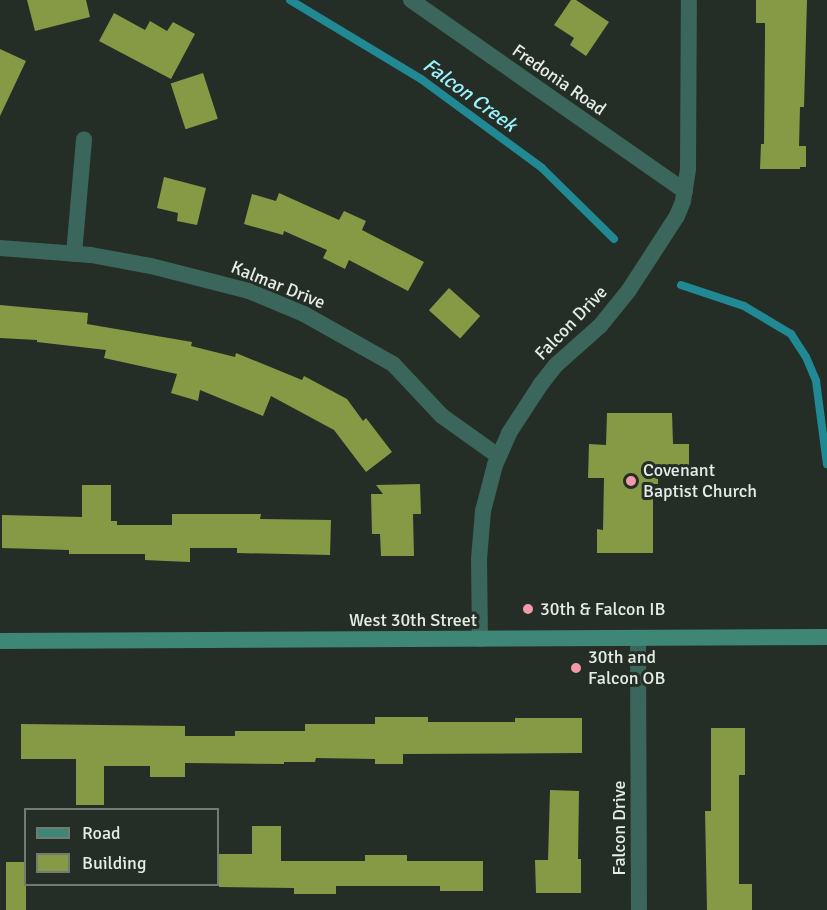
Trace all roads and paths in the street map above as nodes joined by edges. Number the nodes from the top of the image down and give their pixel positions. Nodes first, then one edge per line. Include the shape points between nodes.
1 (411, 0) edge
2 (689, 0) edge
3 (84, 139) dead end
4 (685, 191) junction
5 (0, 249) edge
6 (74, 254) junction
7 (498, 456) junction
8 (827, 637) edge
9 (480, 639) junction
10 (638, 639) junction
11 (0, 641) edge
12 (639, 910) edge

1 - 4 street, Fredonia Road
2 - 4 street, Falcon Drive
3 - 6 street
4 - 7 street, Falcon Drive via 677,216 629,290 600,326 556,365 541,384 520,412
5 - 6 street, Kalmar Drive
6 - 7 street, Kalmar Drive via 130,261 209,279 304,314 393,364 442,416
7 - 9 street, Falcon Drive via 480,534
8 - 10 main road, West 30th Street
9 - 10 main road, West 30th Street
9 - 11 main road, West 30th Street
10 - 12 street, Falcon Drive

